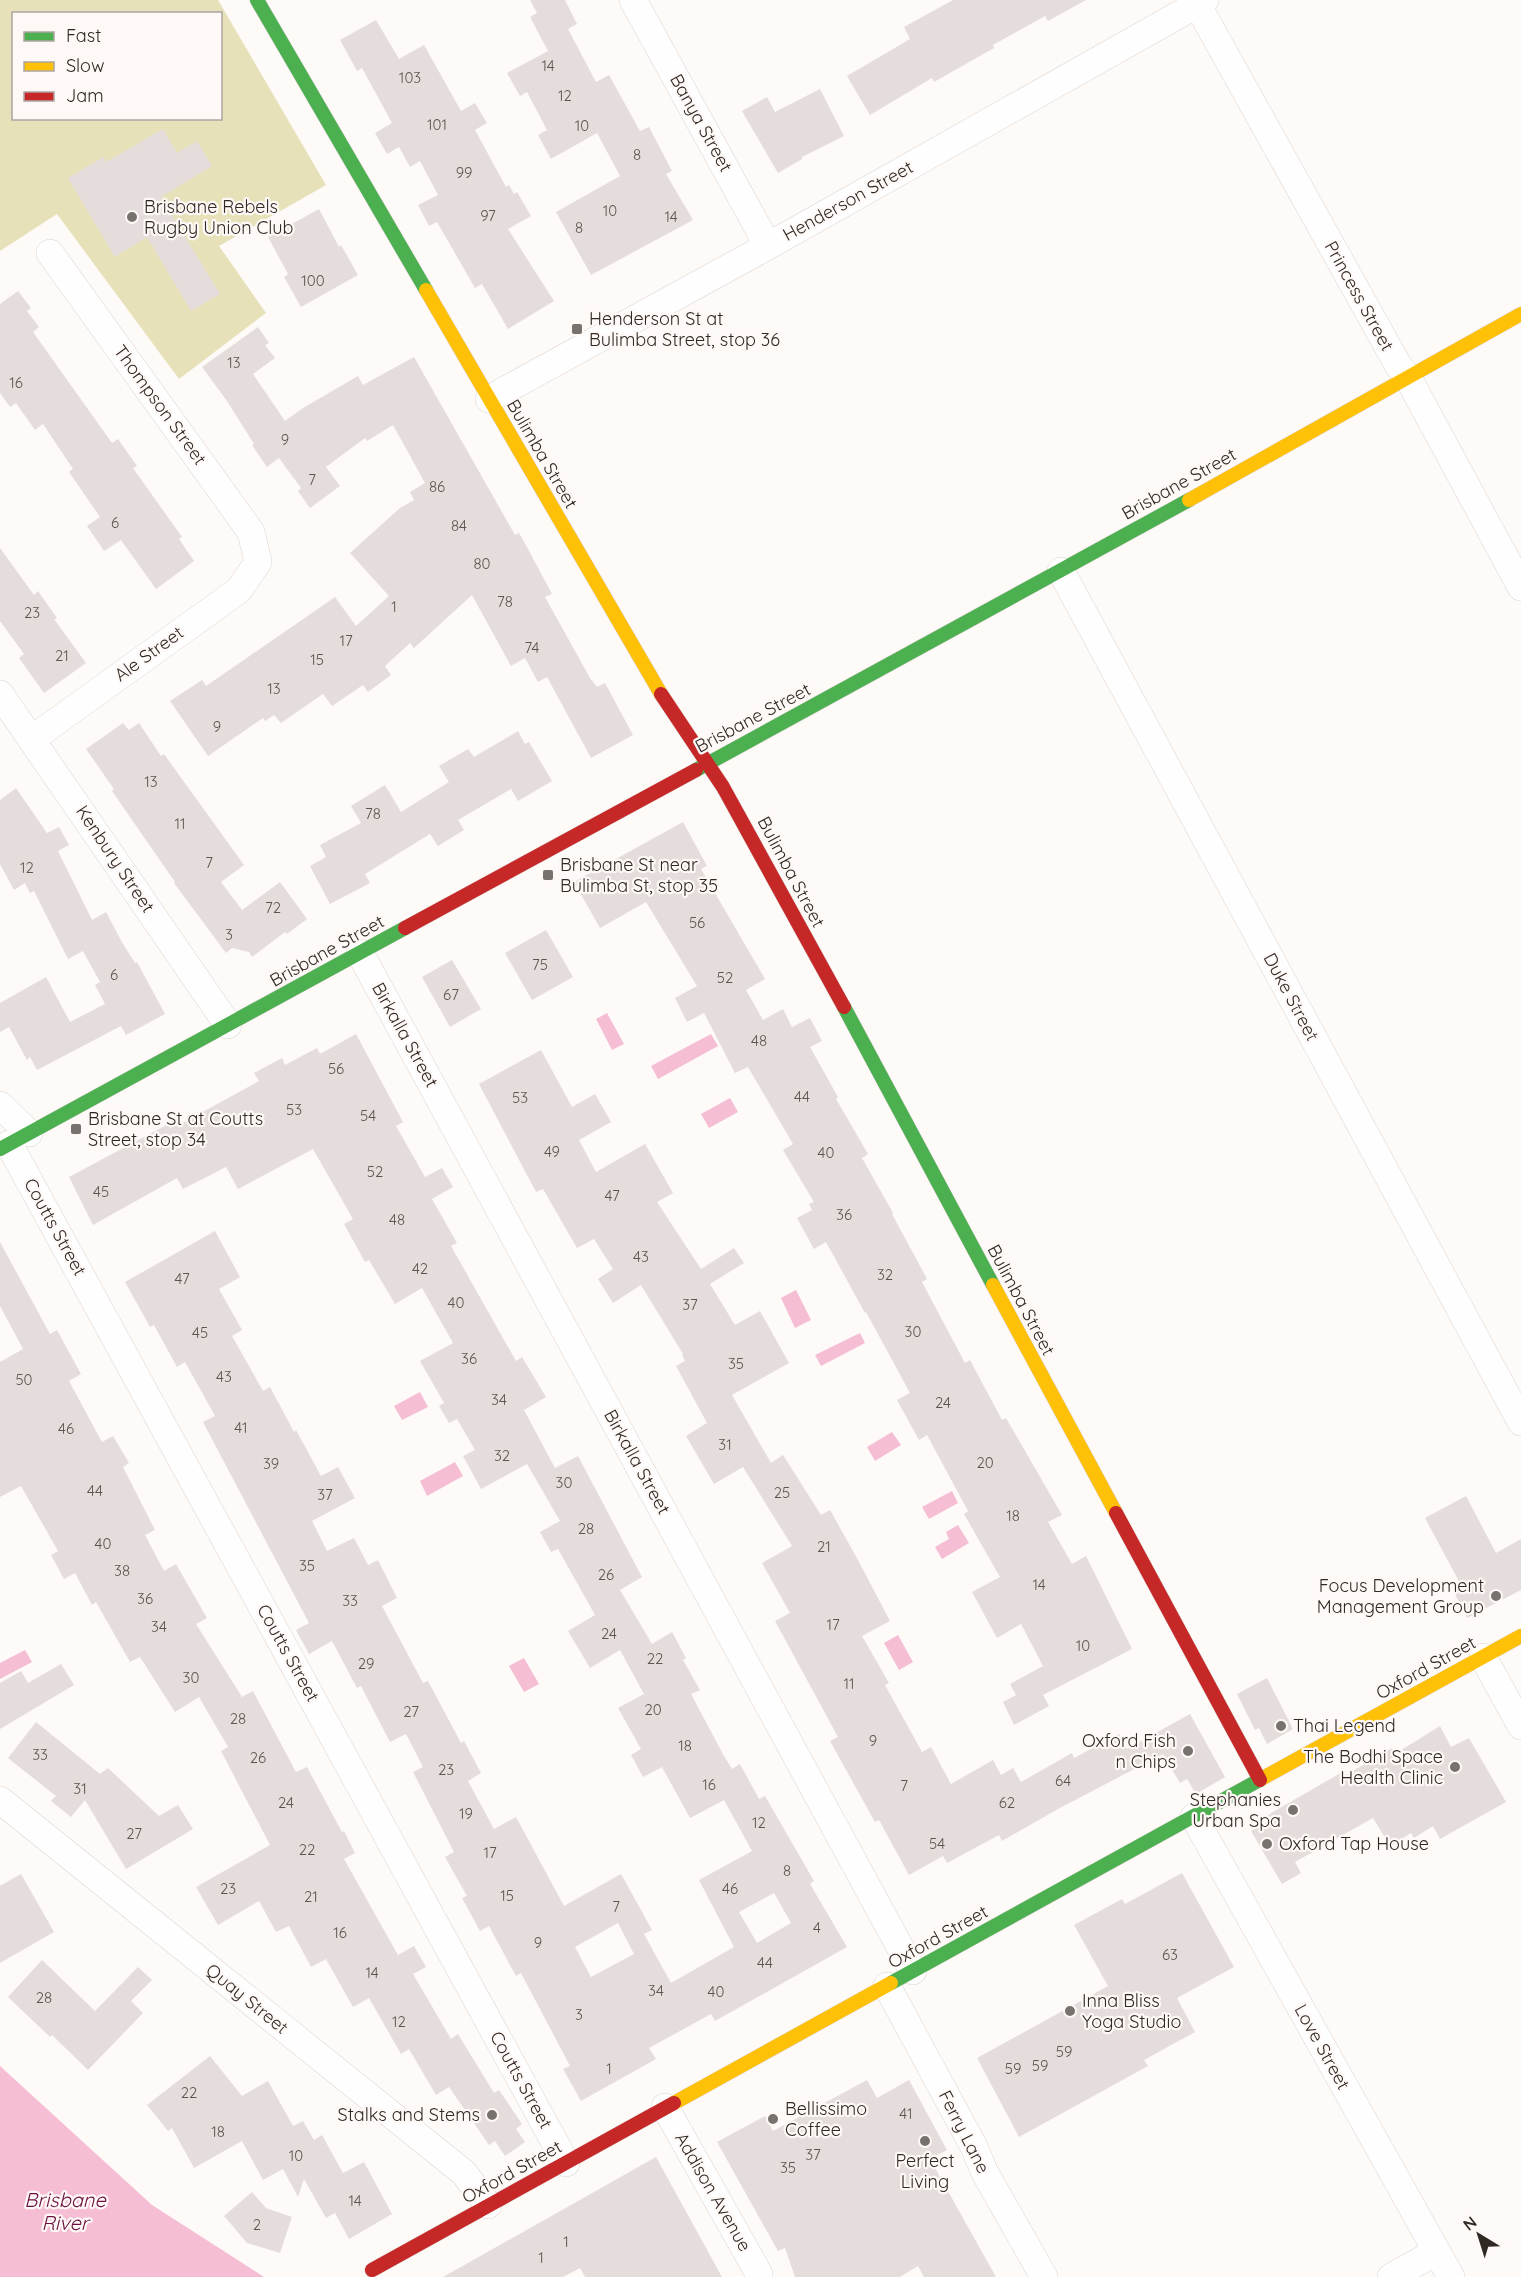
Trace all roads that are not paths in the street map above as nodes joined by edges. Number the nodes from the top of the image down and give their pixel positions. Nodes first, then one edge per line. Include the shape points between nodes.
1 (257, 0) edge
2 (633, 0) edge
3 (1201, 2) edge
4 (768, 246) junction
5 (50, 253) dead end
6 (1521, 314) edge
7 (1407, 376) junction
8 (489, 399) junction
9 (258, 562) joint
10 (1061, 571) junction
11 (1521, 587) edge
12 (0, 694) edge
13 (32, 739) junction
14 (706, 764) junction
15 (360, 953) junction
16 (228, 1025) junction
17 (0, 1104) edge
18 (13, 1142) edge
19 (1521, 1422) edge
20 (1521, 1636) edge
21 (1483, 1657) junction
22 (1521, 1726) edge
23 (1260, 1780) junction
24 (0, 1800) edge
25 (1194, 1817) junction
26 (913, 1971) junction
27 (887, 1986) junction
28 (665, 2107) junction
29 (566, 2163) junction
30 (488, 2205) junction
31 (1436, 2252) junction
32 (372, 2270) dead end
33 (759, 2277) edge
34 (1044, 2277) edge
35 (1391, 2277) edge
36 (1451, 2277) edge

1 - 8 street, Bulimba Street
2 - 4 street, Banya Street
3 - 4 street, Henderson Street
3 - 7 street, Princess Street
4 - 8 street, Henderson Street
5 - 9 street, Thompson Street via 251,532
6 - 7 street, Brisbane Street
7 - 10 street, Brisbane Street
7 - 11 street, Princess Street
8 - 14 street, Bulimba Street
9 - 13 street, Ale Street via 238,590
10 - 14 street, Brisbane Street
10 - 19 street, Duke Street
12 - 13 street, Kenbury Street
13 - 16 street, Kenbury Street
14 - 15 street, Brisbane Street
14 - 23 street, Bulimba Street via 748,830
15 - 16 street, Brisbane Street
15 - 26 street, Birkalla Street
16 - 18 street, Brisbane Street
17 - 18 street, Coutts Street
18 - 29 street, Coutts Street
20 - 21 street, Oxford Street
21 - 22 street
21 - 23 street, Oxford Street
23 - 25 street, Oxford Street
24 - 30 street, Quay Street via 464,2173
25 - 26 street, Oxford Street
25 - 31 street, Love Street
26 - 27 street, Oxford Street
27 - 28 street, Oxford Street
27 - 34 street, Ferry Lane
28 - 29 street, Oxford Street
28 - 33 street, Addison Avenue
29 - 30 street, Oxford Street
30 - 32 street, Oxford Street
31 - 35 street
31 - 36 street, Love Street

